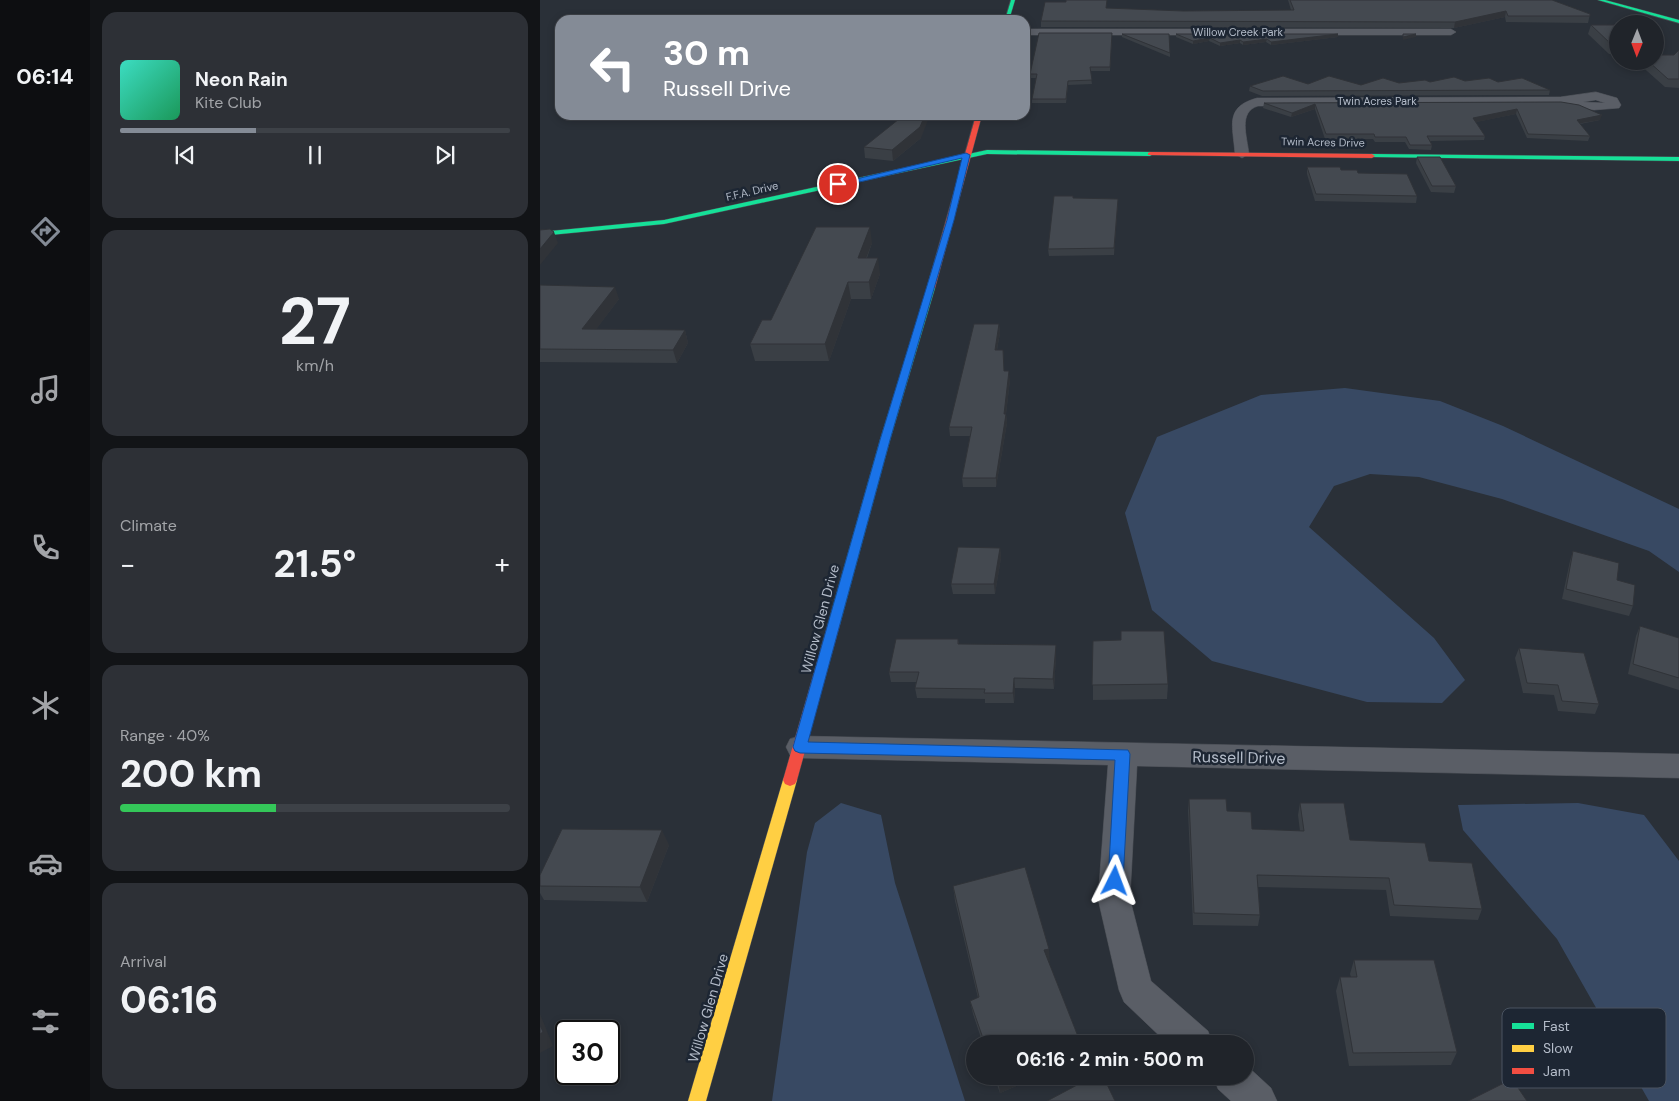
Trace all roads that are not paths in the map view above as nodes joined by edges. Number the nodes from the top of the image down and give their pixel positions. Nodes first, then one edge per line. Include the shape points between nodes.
1 (1013, 0) edge
2 (1600, 0) edge
3 (1008, 15) edge
4 (1679, 22) edge
5 (1030, 32) edge
6 (1451, 32) edge
7 (1560, 101) edge
8 (976, 120) edge
9 (1242, 154) junction
10 (966, 155) junction
11 (1679, 159) edge
12 (540, 234) edge
13 (800, 747) junction
14 (1123, 754) junction
15 (1679, 766) edge
16 (1185, 1035) edge
17 (1240, 1085) edge
18 (697, 1101) edge
19 (1258, 1101) edge

1 - 3 main road
2 - 4 main road
5 - 6 street, Willow Creek Park
7 - 9 street, Twin Acres Park via 1257,102 1245,106 1239,115
8 - 10 main road, Willow Glen Drive
9 - 10 main road, Twin Acres Drive via 1005,152
9 - 11 main road, Twin Acres Drive
10 - 12 main road, F.F.A. Drive via 664,222
10 - 13 main road, Willow Glen Drive via 951,220 885,440
13 - 14 street, Russell Drive
13 - 18 main road, Willow Glen Drive
14 - 15 street, Russell Drive
14 - 16 street via 1114,899 1136,990
17 - 19 street

